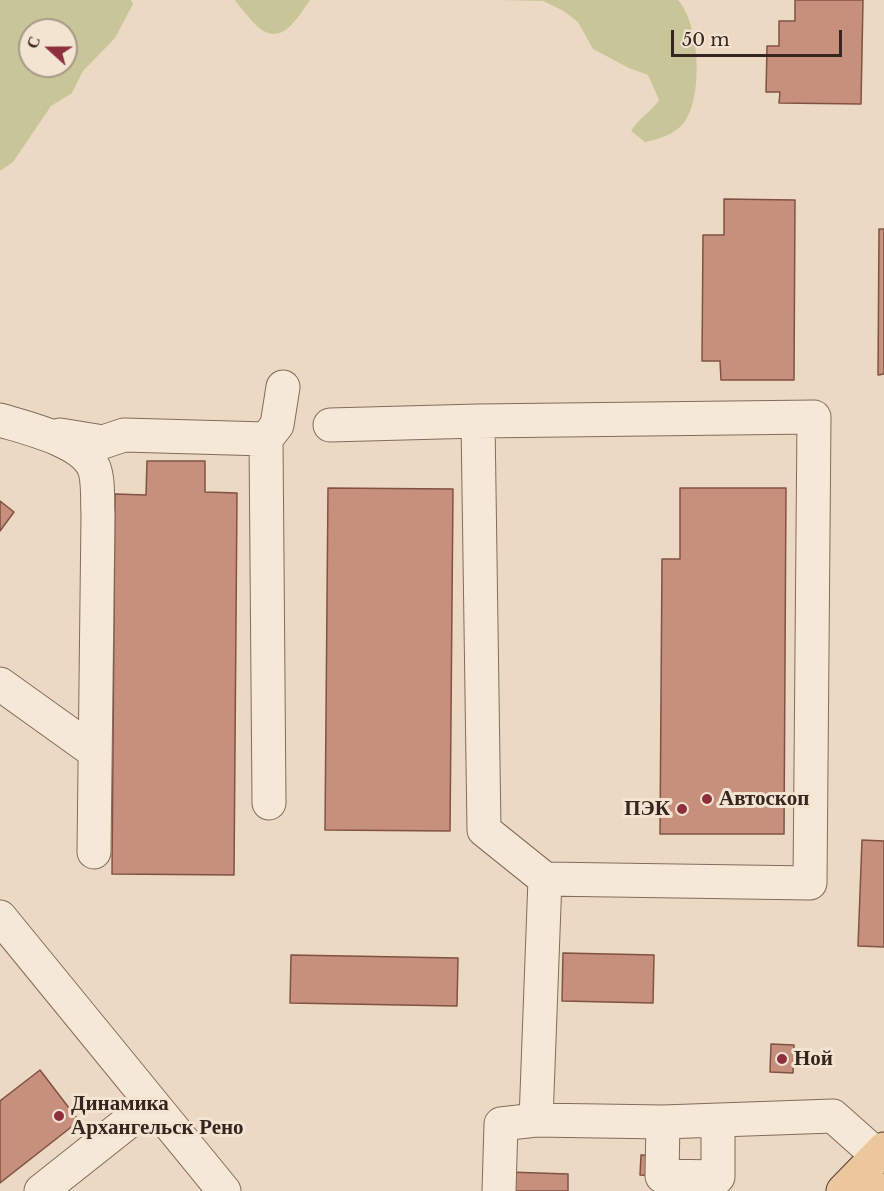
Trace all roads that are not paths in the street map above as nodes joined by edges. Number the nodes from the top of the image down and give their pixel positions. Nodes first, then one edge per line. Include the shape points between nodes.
1 (283, 387) dead end
2 (0, 420) edge
3 (478, 421) junction
4 (330, 425) dead end
5 (35, 430) junction
6 (266, 439) junction
7 (0, 684) edge
8 (95, 752) junction
9 (269, 803) dead end
10 (94, 852) dead end
11 (545, 879) junction
12 (0, 917) edge
13 (152, 1103) junction
14 (536, 1120) junction
15 (718, 1120) junction
16 (663, 1122) junction
17 (881, 1153) edge
18 (41, 1191) edge
19 (224, 1191) edge
20 (499, 1191) edge
21 (843, 1191) edge

1 - 6 street via 277,425
2 - 5 street
3 - 4 street
3 - 11 street via 484,830
3 - 11 street via 814,417 810,884
5 - 6 street via 103,441 124,435
5 - 8 street via 87,456 95,470
6 - 9 street
7 - 8 street
8 - 10 street
11 - 14 street
12 - 13 street
13 - 18 street
13 - 19 street
14 - 16 street
14 - 20 street via 501,1124
15 - 16 street
15 - 16 street via 718,1177 662,1176
15 - 17 street via 833,1116
17 - 21 main road

